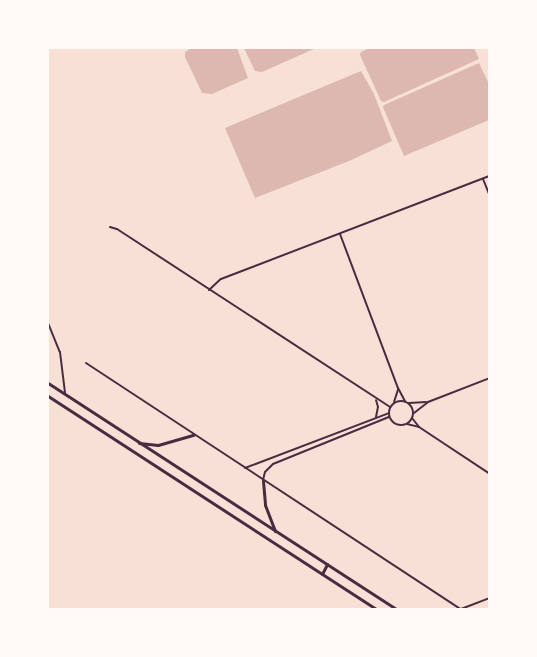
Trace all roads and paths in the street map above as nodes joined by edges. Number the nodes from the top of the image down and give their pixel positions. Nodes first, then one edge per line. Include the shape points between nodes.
1 (490, 176) edge
2 (483, 179) junction
3 (490, 196) edge
4 (110, 226) dead end
5 (340, 234) junction
6 (208, 290) junction
7 (48, 323) edge
8 (86, 363) dead end
9 (490, 378) edge
10 (48, 383) edge
11 (398, 388) junction
12 (65, 395) junction
13 (48, 396) edge
14 (376, 400) junction
15 (405, 401) junction
16 (428, 402) junction
17 (394, 403) junction
18 (409, 403) junction
19 (390, 407) junction
20 (389, 413) junction
21 (414, 413) junction
22 (389, 417) junction
23 (375, 418) junction
24 (412, 418) junction
25 (373, 423) junction
26 (406, 424) junction
27 (419, 427) junction
28 (194, 435) junction
29 (138, 442) junction
30 (245, 468) junction
31 (490, 474) edge
32 (263, 480) junction
33 (276, 531) junction
34 (327, 564) junction
35 (322, 574) junction
36 (490, 598) edge
37 (462, 609) edge
38 (378, 610) edge
39 (397, 610) edge

1 - 2 street
2 - 3 street
2 - 5 street
4 - 6 street
5 - 6 street via 221,279
5 - 11 street
6 - 14 street
7 - 12 street via 60,352
8 - 28 street
9 - 16 street
10 - 12 highway
11 - 15 street
11 - 17 street
12 - 29 highway
13 - 35 highway
14 - 19 street
14 - 23 street
15 - 17 street
15 - 18 street
16 - 18 street
16 - 21 street
17 - 19 street
18 - 21 street
19 - 20 street
20 - 22 street
20 - 23 street
21 - 24 street
22 - 25 street
22 - 26 street via 397,425
23 - 25 street
23 - 30 street
24 - 26 street
24 - 27 street
25 - 32 street via 273,464 265,472
26 - 27 street
27 - 31 street
28 - 29 highway via 158,445
28 - 30 street
29 - 33 highway
30 - 32 street
32 - 33 highway via 265,504
32 - 37 street
33 - 34 highway
34 - 35 highway
34 - 39 highway
35 - 38 highway
36 - 37 street

